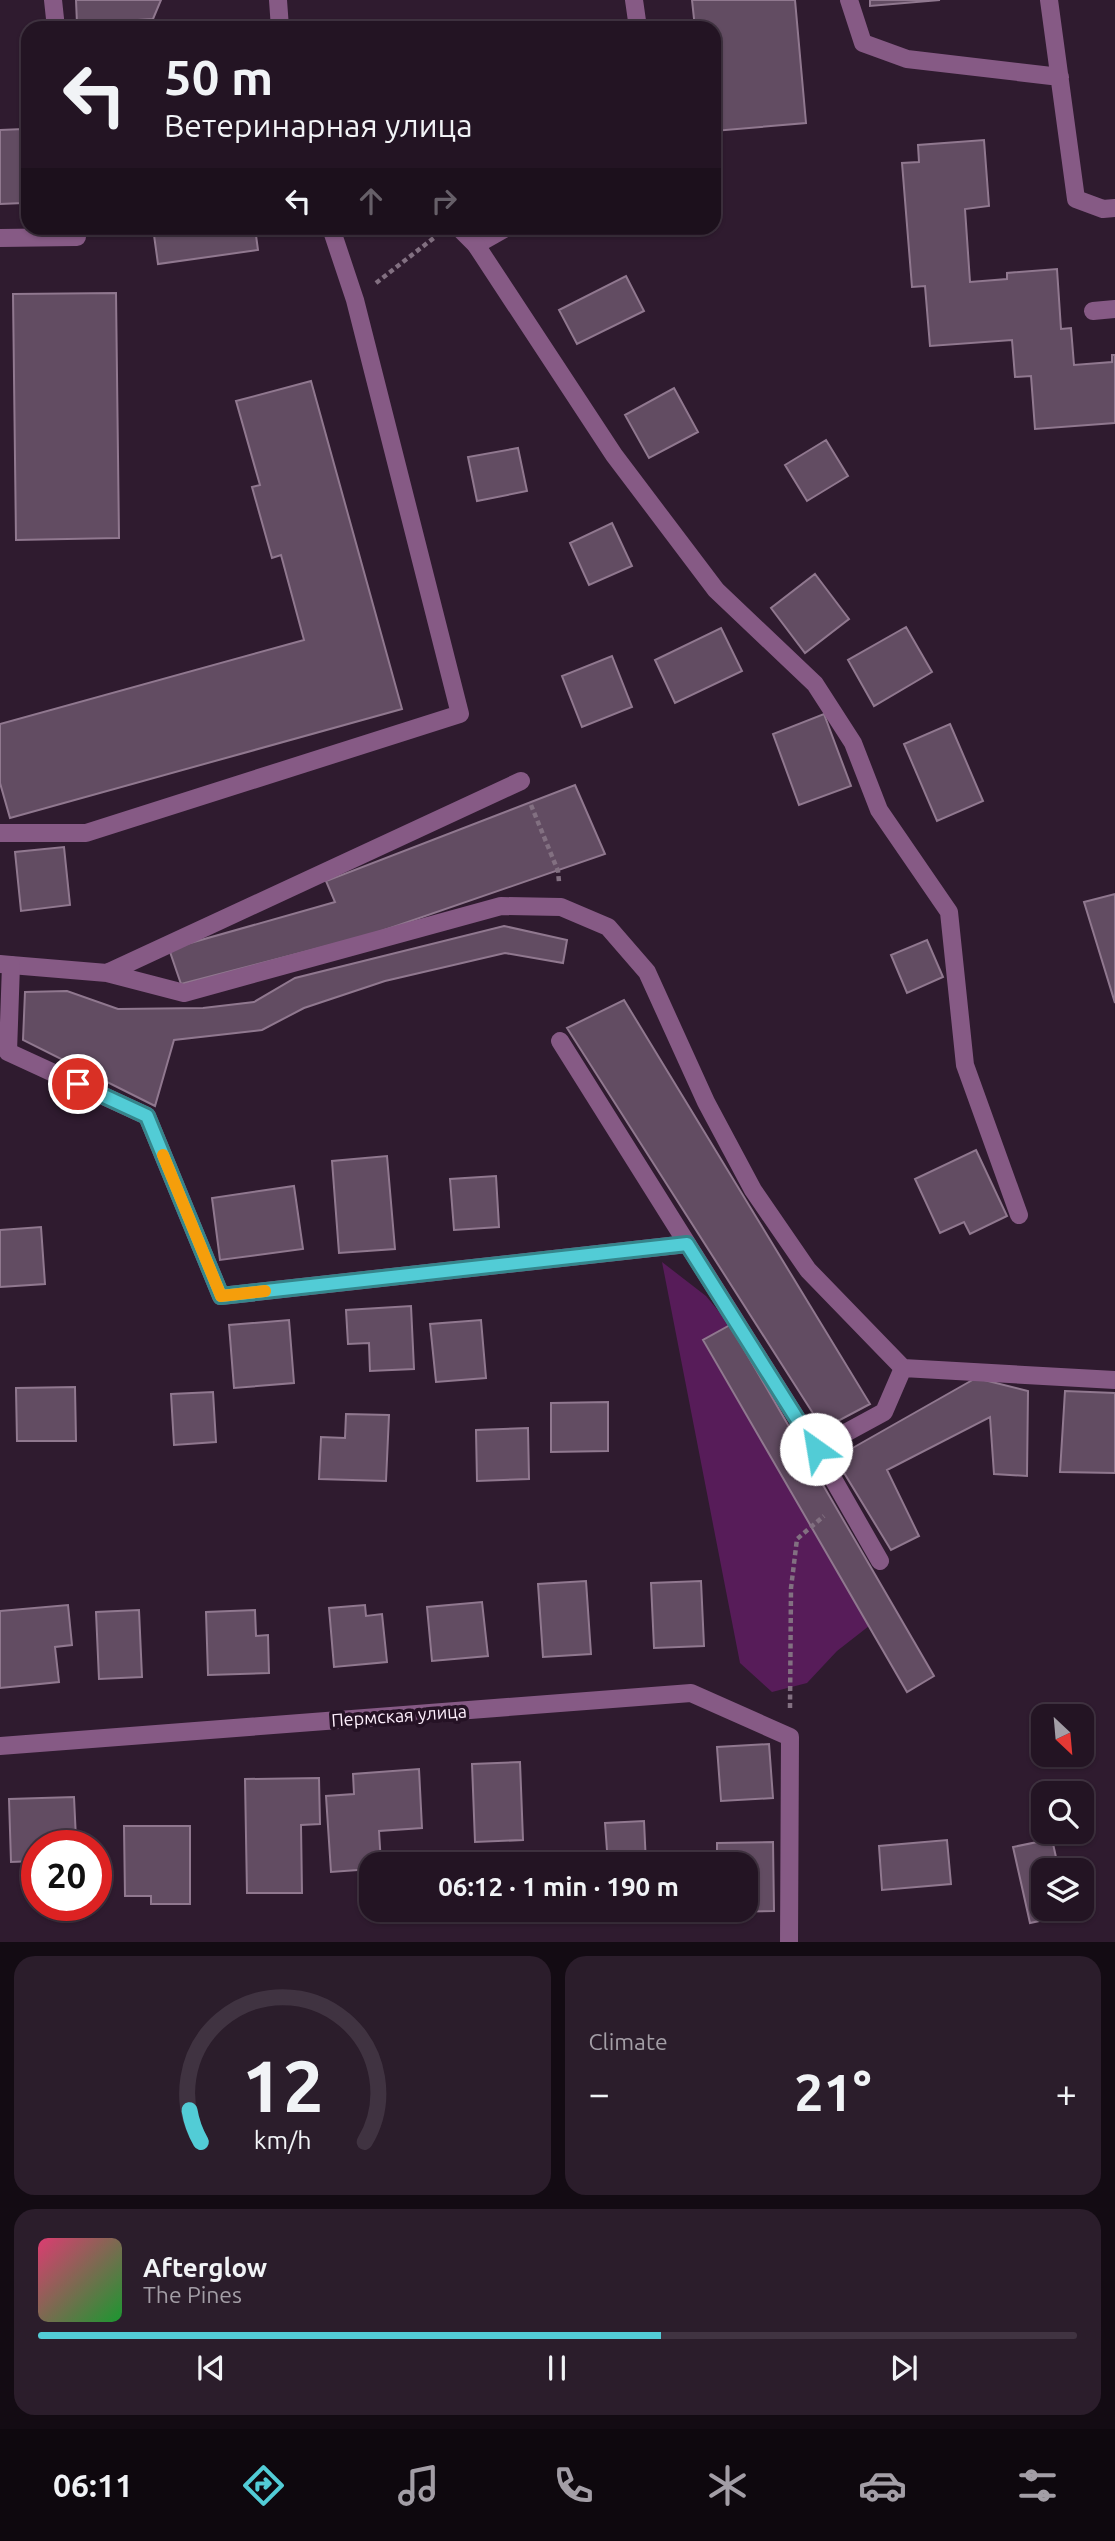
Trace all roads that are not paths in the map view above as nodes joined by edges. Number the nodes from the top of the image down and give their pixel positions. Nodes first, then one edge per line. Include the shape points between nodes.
1 (53, 0) edge
2 (278, 0) edge
3 (634, 0) edge
4 (849, 0) edge
5 (1049, 0) edge
6 (55, 21) edge
7 (280, 21) edge
8 (637, 21) edge
9 (1060, 77) junction
10 (1115, 208) edge
11 (77, 235) edge
12 (333, 235) edge
13 (466, 235) edge
14 (494, 235) edge
15 (0, 238) edge
16 (476, 245) junction
17 (1115, 309) edge
18 (1093, 311) dead end
19 (522, 781) road end
20 (0, 833) edge
21 (5, 964) edge
22 (107, 973) junction
23 (560, 1041) dead end
24 (1019, 1215) dead end
25 (687, 1244) junction
26 (903, 1368) junction
27 (1115, 1380) edge
28 (816, 1449) junction
29 (880, 1561) dead end
30 (0, 1746) edge
31 (789, 1942) edge

1 - 6 street
2 - 7 street
3 - 8 street
4 - 9 street via 863,43 907,59
5 - 9 street
9 - 10 street via 1076,199 1103,209
11 - 15 street
12 - 20 street via 355,300 460,714 86,833
13 - 16 street
14 - 16 street
16 - 24 street via 614,455 716,590 815,684 853,743 879,810 949,912 965,1065
17 - 18 street
19 - 22 street
21 - 22 street
21 - 25 street via 8,1052 147,1116 221,1296
22 - 26 street via 184,993 501,906 561,907 608,927 648,972 706,1101 753,1190 808,1270
23 - 25 street
25 - 28 street
26 - 27 street
26 - 28 street via 884,1412
28 - 29 street
30 - 31 street, Пермская улица via 691,1693 790,1737

